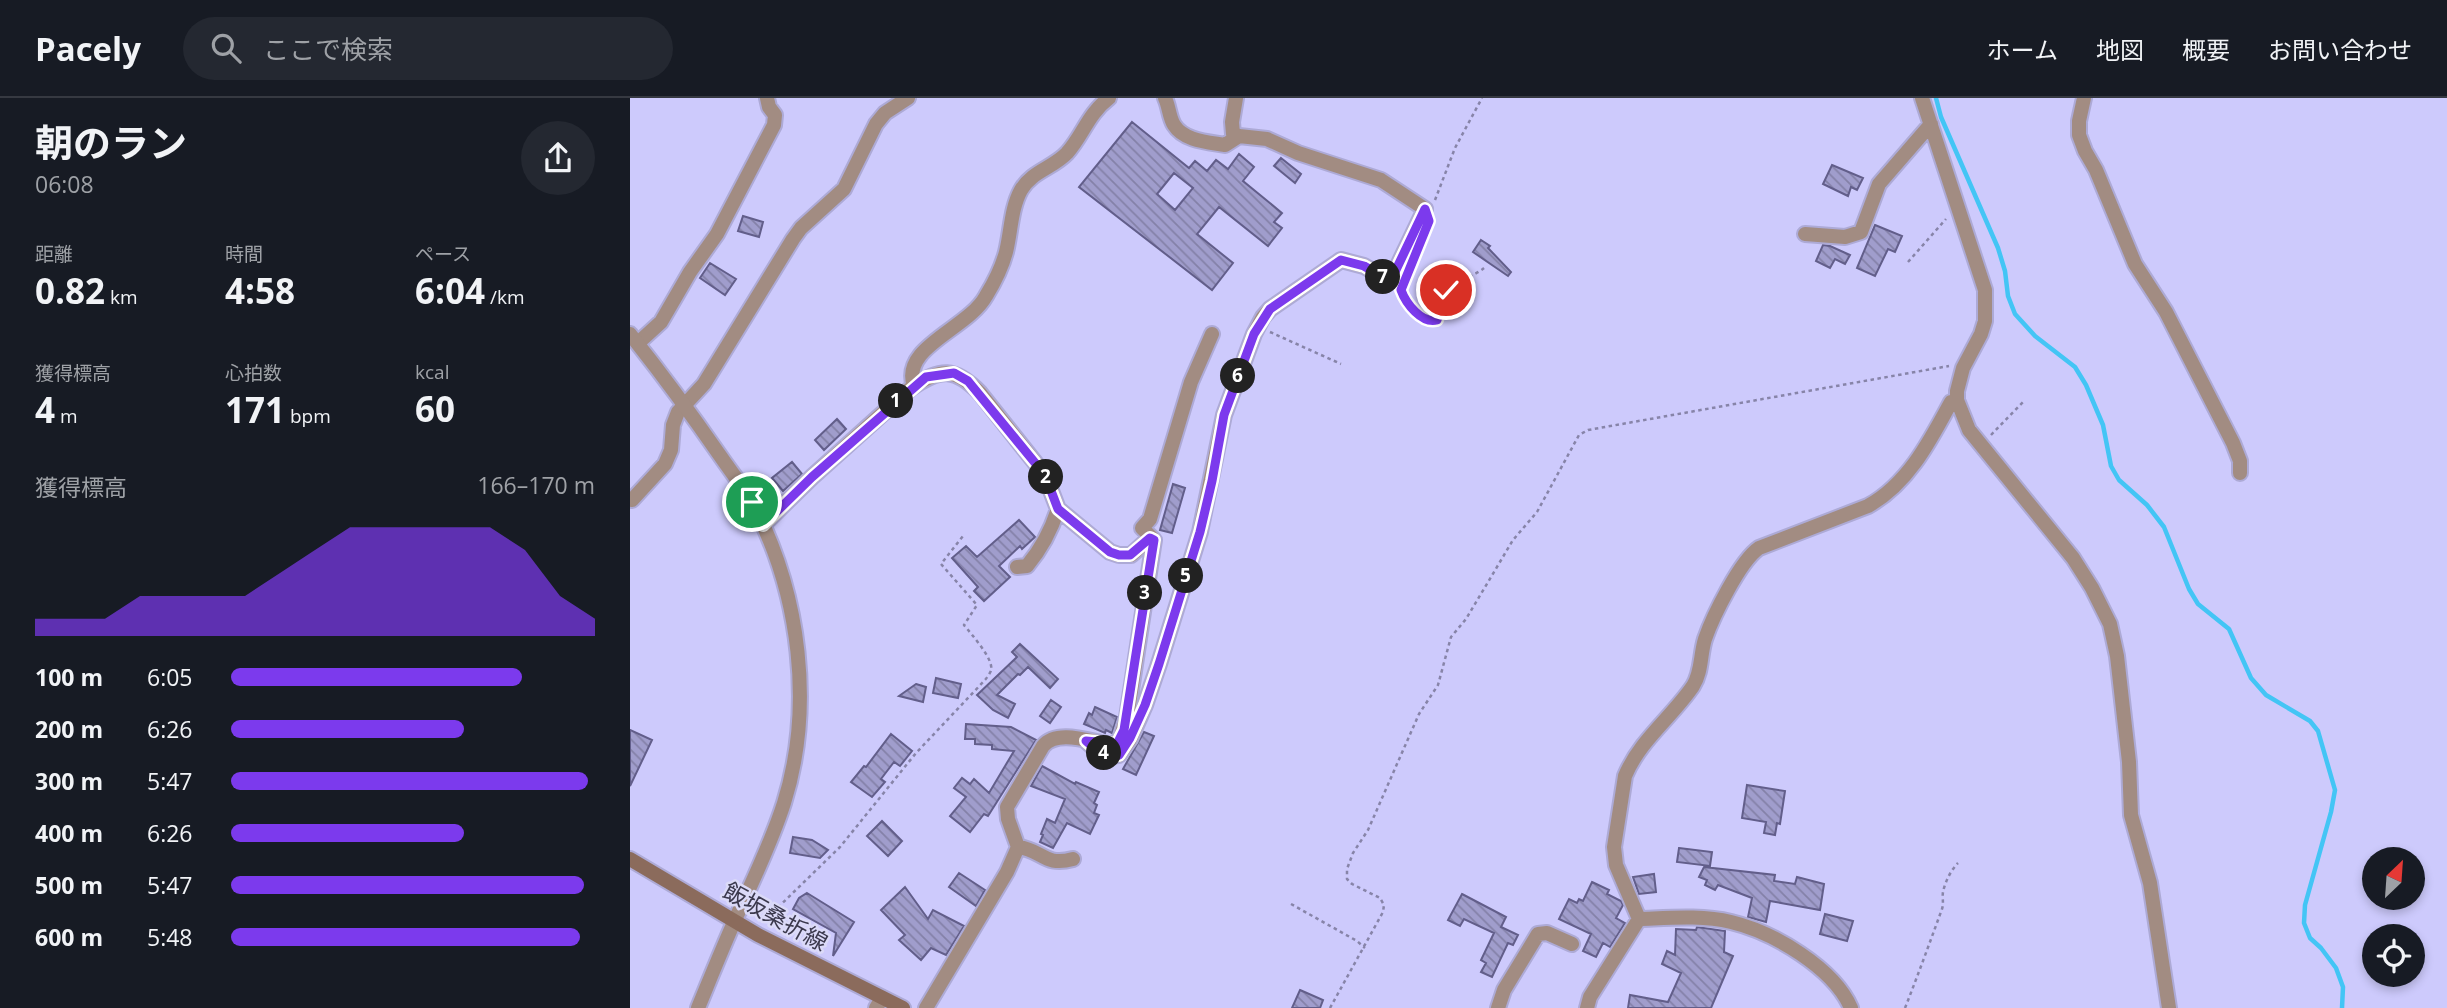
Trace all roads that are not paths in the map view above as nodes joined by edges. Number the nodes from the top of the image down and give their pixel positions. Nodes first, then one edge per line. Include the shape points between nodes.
1 (767, 98) edge
2 (908, 98) edge
3 (1109, 98) edge
4 (1165, 98) edge
5 (1236, 98) edge
6 (1922, 98) edge
7 (2084, 98) edge
8 (1931, 124) junction
9 (1238, 136) junction
10 (1805, 234) dead end
11 (1212, 334) dead end
12 (634, 339) edge
13 (914, 386) junction
14 (1951, 402) dead end
15 (685, 404) junction
16 (2240, 473) dead end
17 (632, 500) dead end
18 (1058, 509) junction
19 (763, 525) junction
20 (1150, 538) junction
21 (1017, 567) dead end
22 (1086, 741) junction
23 (1018, 847) junction
24 (630, 859) edge
25 (1073, 859) dead end
26 (1639, 919) junction
27 (734, 921) junction
28 (1572, 944) dead end
29 (879, 1003) edge
30 (698, 1008) edge
31 (902, 1008) edge
32 (926, 1008) edge
33 (1498, 1008) edge
34 (1587, 1008) edge
35 (1851, 1008) edge
36 (2169, 1008) edge

1 - 12 street via 774,125 724,223 661,323
2 - 15 street via 876,124 844,189 793,239 704,384
3 - 13 street via 1088,119 1065,155 1032,176 1021,190 1003,262 986,297 978,310 918,356 911,371
4 - 9 street via 1173,123 1184,134 1225,145
5 - 9 street via 1232,122 1233,134
6 - 8 street
7 - 16 street via 2079,135 2085,151 2135,264 2166,312 2233,443
8 - 10 street via 1879,184 1861,233 1845,237
8 - 36 street via 1987,305 1957,400 1979,442 2073,558 2110,624 2118,656 2131,816 2150,883
9 - 22 street via 1267,139 1381,180 1425,209 1388,280 1353,261 1338,261 1270,309 1258,327 1224,415 1200,532 1145,705 1119,755 1109,755
11 - 20 street via 1191,382 1150,519 1142,528
12 - 15 street
13 - 18 street via 942,373 954,373 968,381 1045,475
13 - 19 street
14 - 26 street via 1911,468 1883,498 1759,548 1742,567 1705,640 1693,686 1625,775 1614,847 1616,865
15 - 17 street via 675,418 665,464
15 - 19 street
18 - 20 street via 1119,555 1130,555
18 - 21 street via 1041,550 1027,566
19 - 27 street via 779,563 791,616 800,722 784,803
20 - 22 street via 1154,540 1124,730 1117,744
22 - 23 street via 1059,737 1043,746 1007,807
23 - 25 street via 1054,862
23 - 32 street
24 - 27 main road, 飯坂桑折線
26 - 34 street
26 - 35 street via 1697,918 1756,931 1825,972
27 - 29 main road, 飯坂桑折線
27 - 30 street
28 - 33 street via 1538,934
29 - 31 main road, 飯坂桑折線

